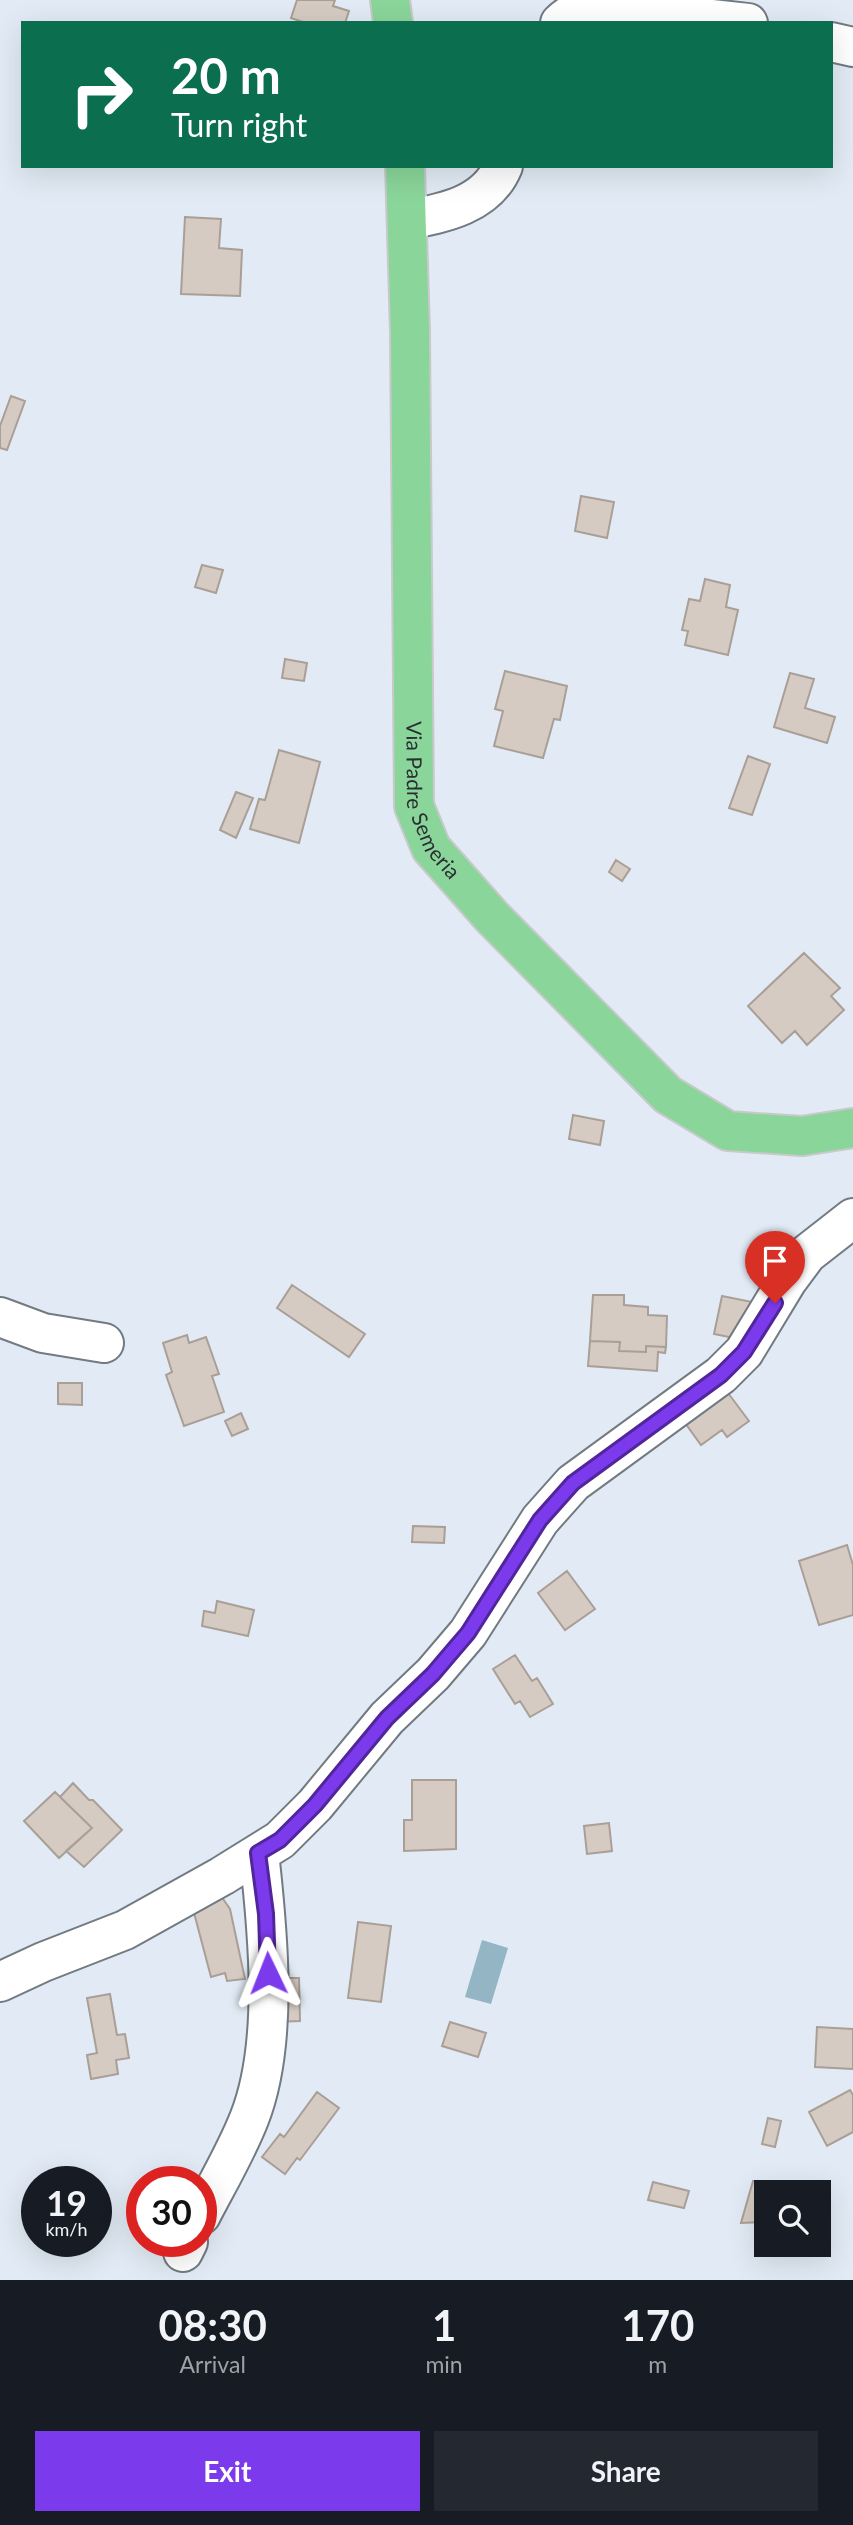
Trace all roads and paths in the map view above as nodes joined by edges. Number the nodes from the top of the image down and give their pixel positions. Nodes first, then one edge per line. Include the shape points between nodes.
1 (390, 0) edge
2 (393, 21) edge
3 (562, 21) edge
4 (730, 21) edge
5 (833, 42) edge
6 (853, 47) edge
7 (405, 168) edge
8 (502, 168) edge
9 (407, 220) junction
10 (853, 1128) edge
11 (853, 1218) edge
12 (0, 1317) edge
13 (104, 1343) dead end
14 (258, 1853) junction
15 (0, 1982) edge
16 (217, 2183) edge

1 - 2 main road
3 - 4 street via 582,9 604,7
5 - 6 street
7 - 9 main road, Via Padre Semeria
8 - 9 street via 479,197 448,212
9 - 10 main road, Via Padre Semeria via 414,806 431,848 492,917 668,1095 728,1131 802,1136
11 - 14 street via 807,1254 744,1352 721,1375 573,1483 540,1520 468,1633 387,1718 315,1805 280,1840
12 - 13 street via 43,1333
14 - 15 street via 125,1930
14 - 16 street via 266,1914 266,2054 250,2118

